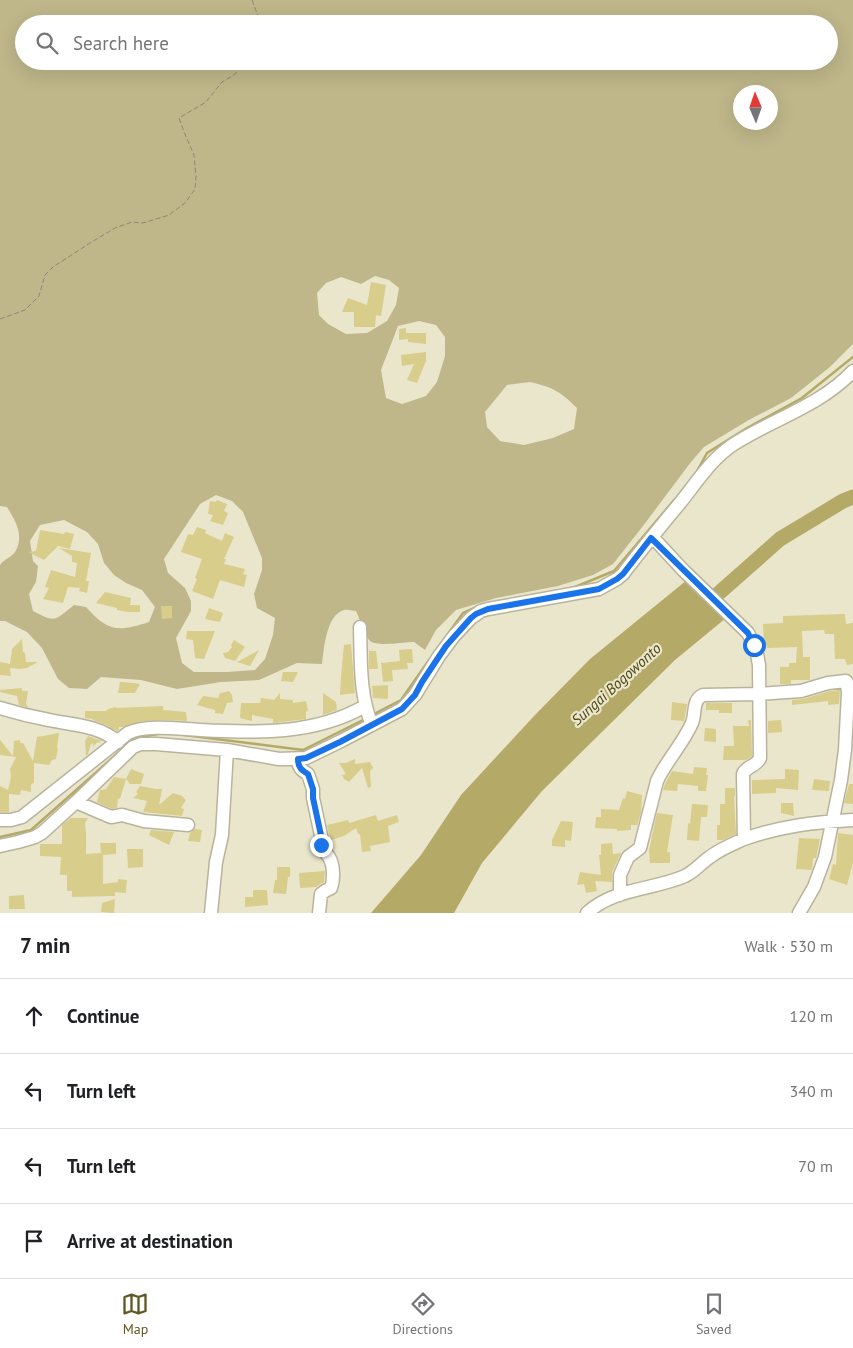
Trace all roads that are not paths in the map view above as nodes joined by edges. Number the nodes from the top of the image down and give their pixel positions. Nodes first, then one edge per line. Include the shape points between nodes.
1 (853, 371) edge
2 (651, 538) junction
3 (360, 627) dead end
4 (760, 694) junction
5 (0, 708) edge
6 (368, 716) junction
7 (118, 742) junction
8 (227, 750) junction
9 (298, 759) junction
10 (76, 802) junction
11 (0, 820) edge
12 (853, 820) edge
13 (832, 821) junction
14 (188, 825) dead end
15 (744, 839) junction
16 (0, 846) edge
17 (620, 895) junction
18 (211, 913) edge
19 (319, 913) edge
20 (587, 913) edge
21 (799, 913) edge

1 - 2 street via 816,400 721,454
2 - 4 street via 748,633 758,654
2 - 6 street via 623,574 599,589 488,609 476,614 446,646 415,695 402,709
3 - 6 street via 362,681
4 - 13 street via 801,691 847,681 845,750
4 - 15 street via 760,761 743,774
4 - 17 street via 703,695 697,699 689,730 657,781 640,848 628,858 620,875
5 - 7 street via 75,724 111,736
6 - 7 street via 353,713 333,721 284,730 142,729 128,733
6 - 9 street via 306,758
7 - 11 street via 22,816
8 - 9 street
8 - 10 street via 136,745
8 - 18 street via 222,835
9 - 19 street via 298,765 308,774 313,789 322,850 329,858 334,879 331,888 321,894
10 - 14 street via 110,816
10 - 16 street via 35,837
12 - 13 street
13 - 15 street via 799,824
13 - 21 street via 820,872
15 - 17 street via 710,856 688,874
17 - 20 street

